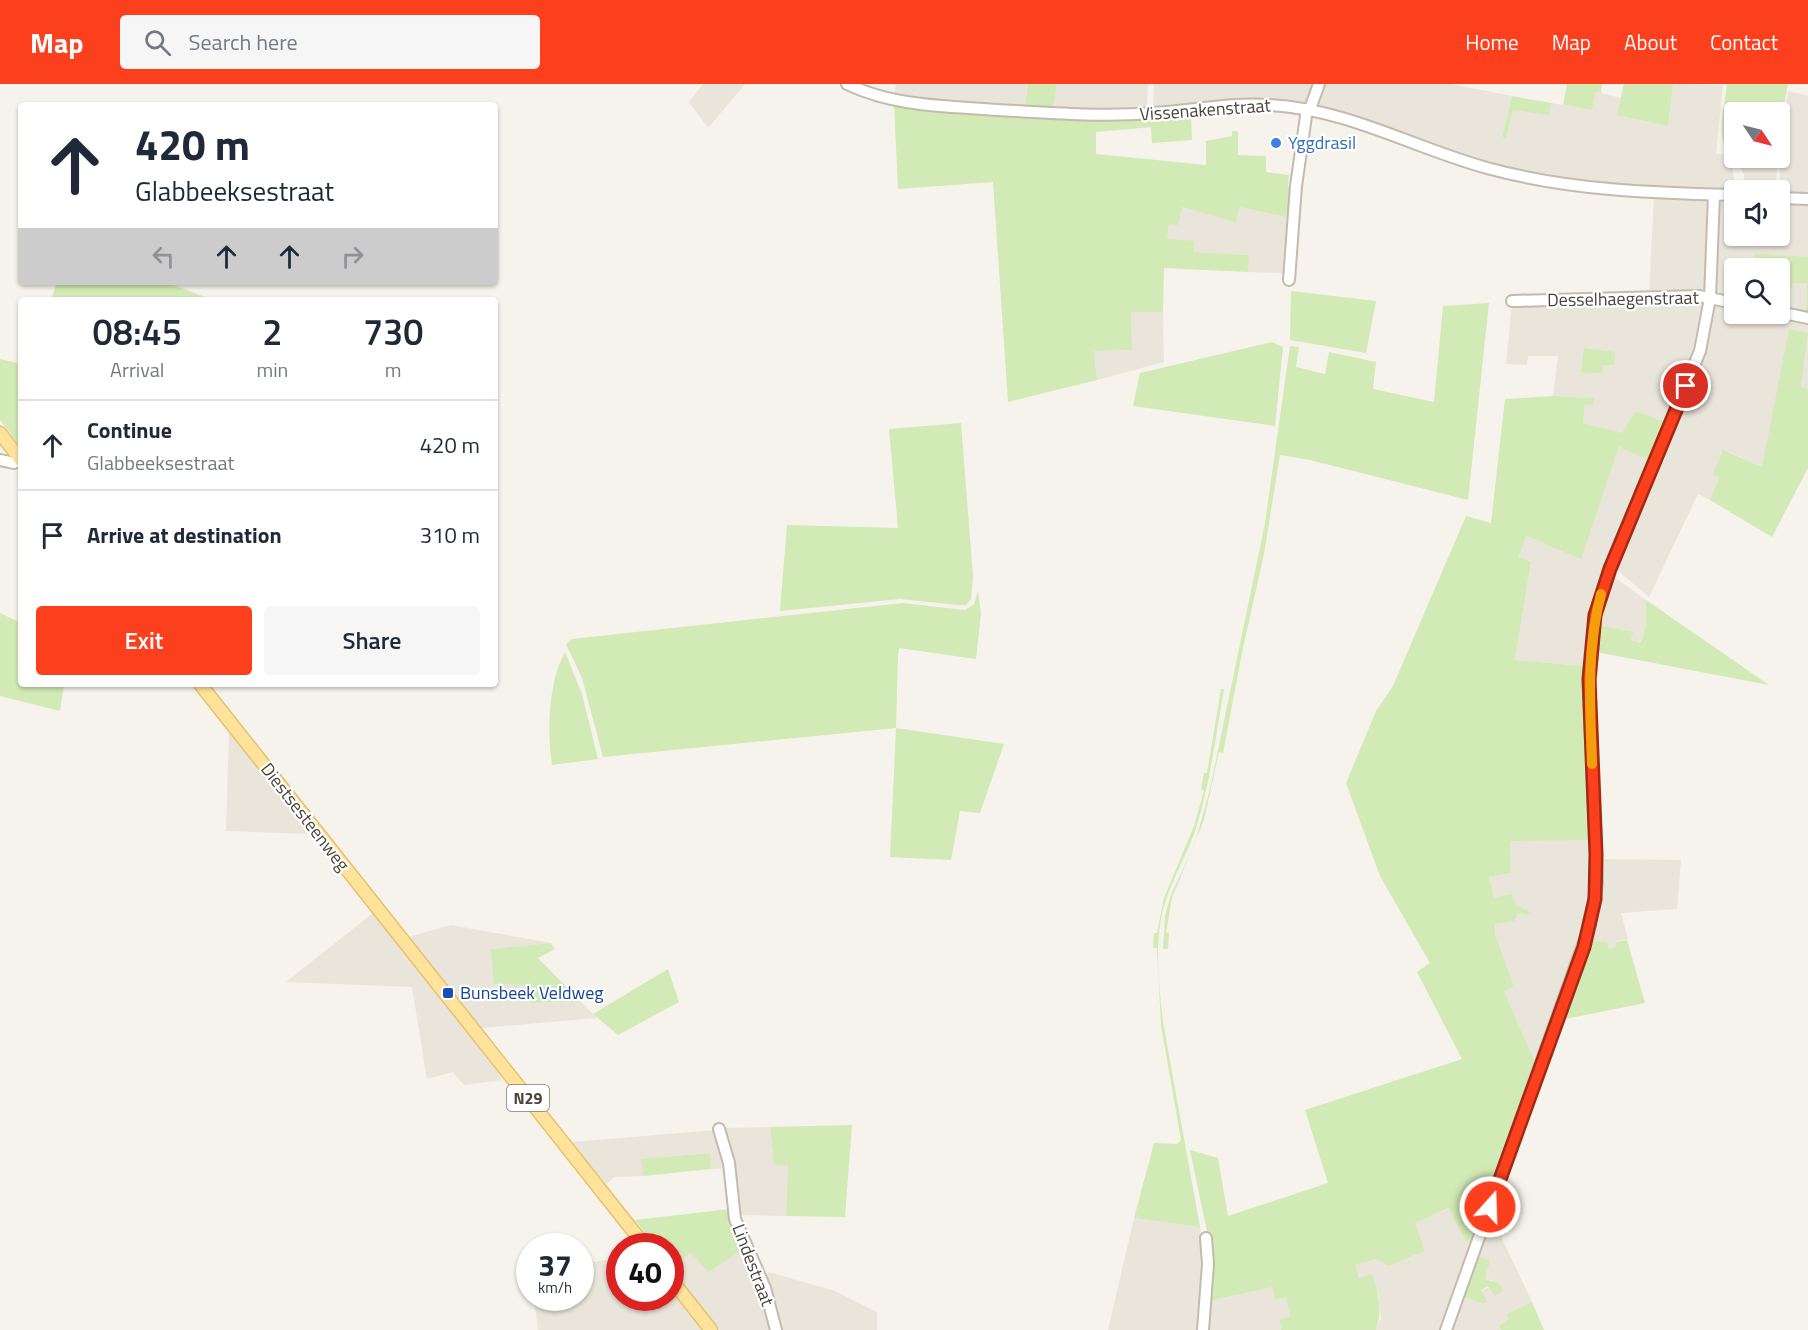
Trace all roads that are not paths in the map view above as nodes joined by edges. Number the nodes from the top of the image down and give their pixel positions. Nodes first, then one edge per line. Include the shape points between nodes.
1 (847, 84) edge
2 (1318, 84) edge
3 (1309, 109) junction
4 (1714, 195) junction
5 (1724, 195) edge
6 (1790, 198) edge
7 (1808, 199) edge
8 (1289, 280) dead end
9 (1710, 298) junction
10 (1512, 301) dead end
11 (1724, 301) edge
12 (1790, 314) edge
13 (1808, 318) edge
14 (0, 433) edge
15 (18, 455) edge
16 (0, 460) edge
17 (18, 461) edge
18 (202, 687) edge
19 (719, 1129) dead end
20 (635, 1233) edge
21 (1206, 1238) dead end
22 (684, 1296) edge
23 (711, 1330) edge
24 (776, 1330) edge
25 (1203, 1330) edge
26 (1446, 1330) edge

1 - 3 street, Vissenakenstraat via 878,96 925,105 1062,114 1150,113 1251,104
2 - 3 street
3 - 4 street, Vissenakenstraat via 1349,119 1483,167 1537,180 1593,188
3 - 8 street via 1296,186
4 - 5 street, Vissenakenstraat
4 - 9 street
6 - 7 street
9 - 10 street, Desselhaegenstraat
9 - 11 street, Desselhaegenstraat
9 - 26 street via 1693,369 1601,594 1592,636 1591,735 1597,882 1590,925
12 - 13 street
14 - 15 main road
16 - 17 street
18 - 20 main road, Diestsesteenweg / N29
19 - 24 street, Lindestraat via 729,1163 735,1219 765,1287
21 - 25 street via 1209,1264
22 - 23 main road

